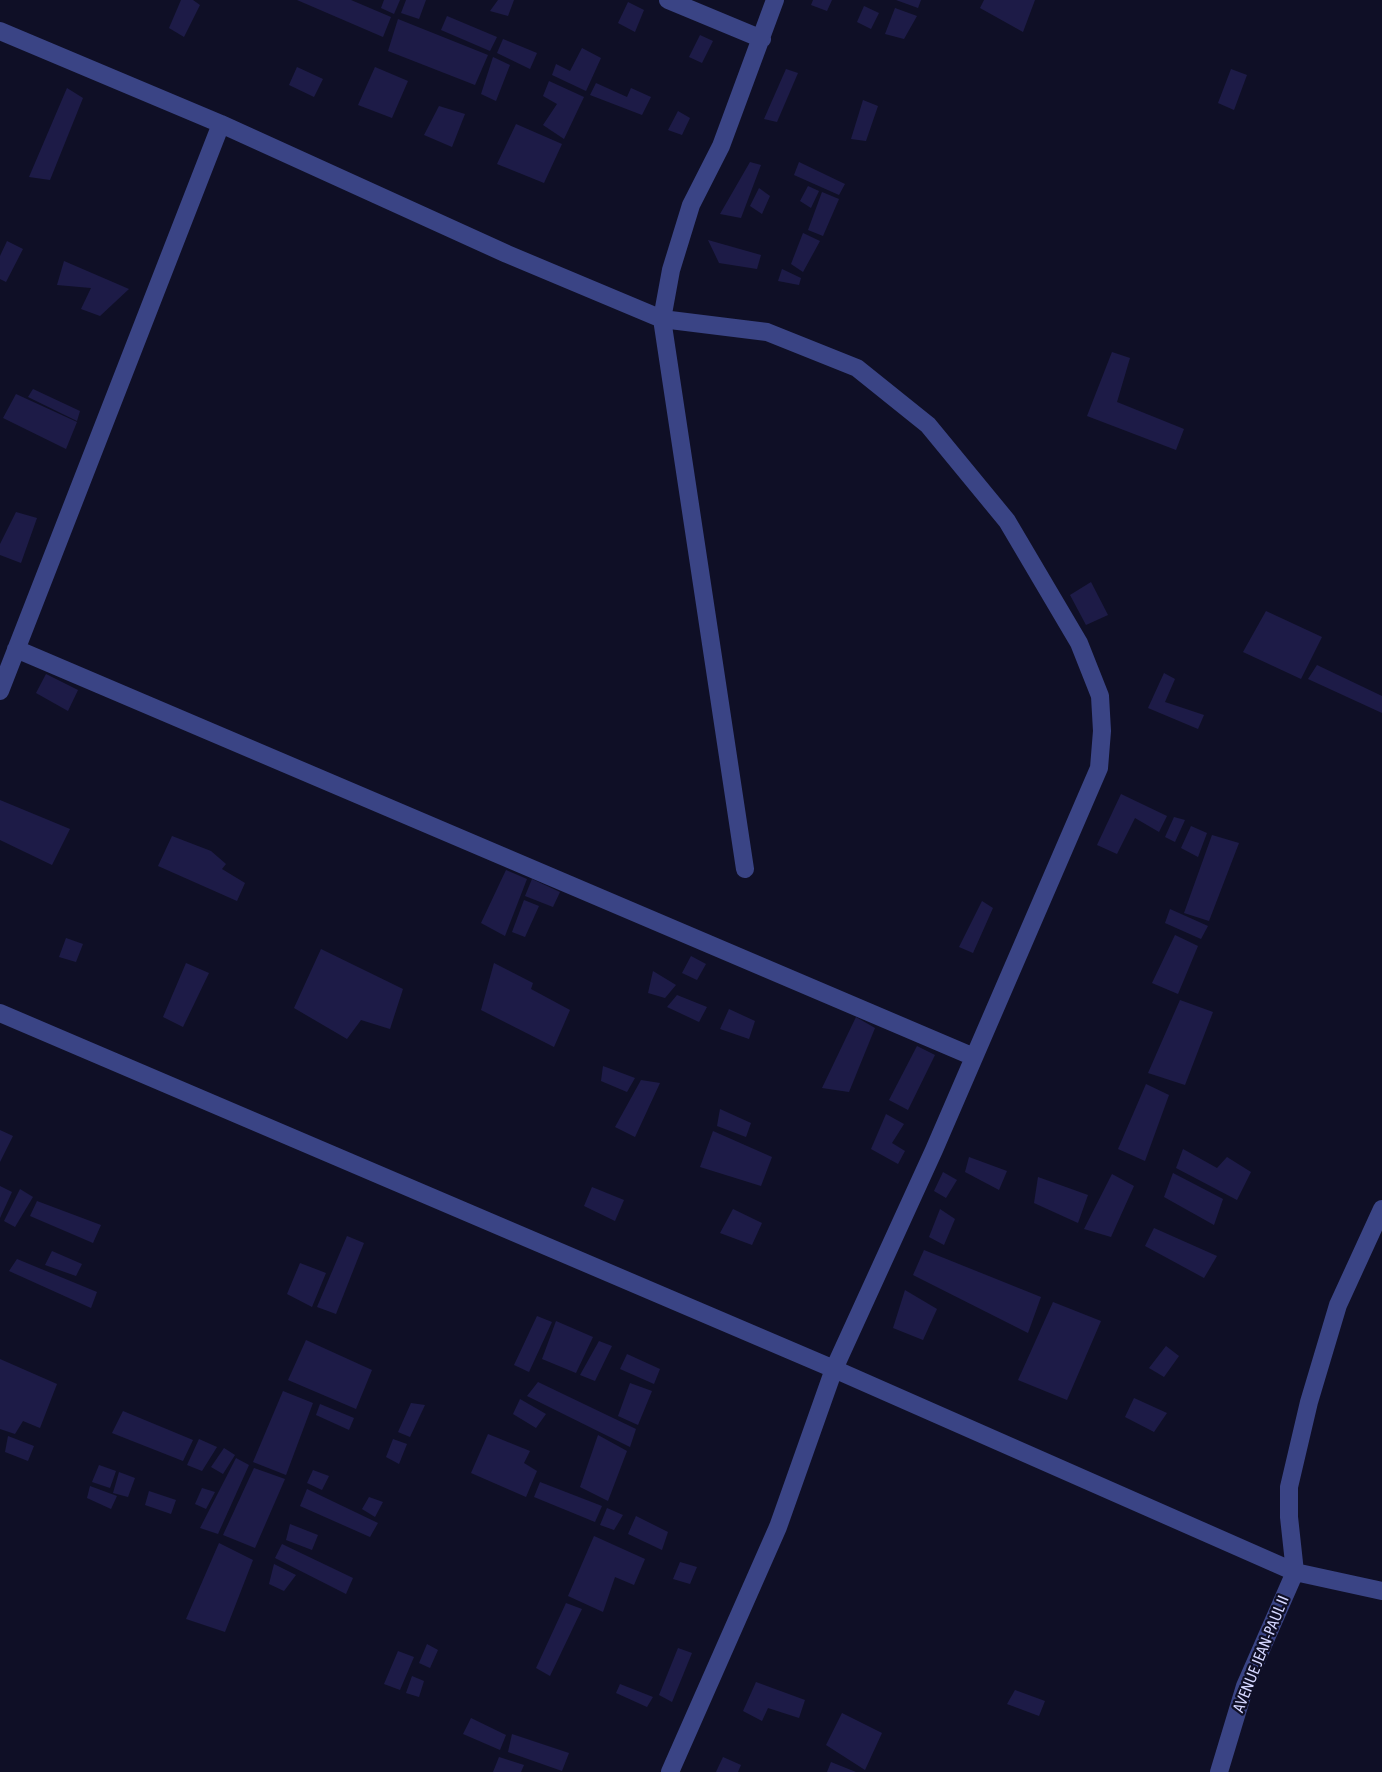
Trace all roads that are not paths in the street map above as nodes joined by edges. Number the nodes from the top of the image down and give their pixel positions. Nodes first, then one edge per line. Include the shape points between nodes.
1 (668, 0) edge
2 (775, 0) edge
3 (0, 31) edge
4 (762, 39) junction
5 (221, 124) junction
6 (662, 319) junction
7 (16, 649) junction
8 (0, 691) edge
9 (744, 869) dead end
10 (0, 1013) edge
11 (974, 1057) junction
12 (1382, 1209) edge
13 (834, 1369) junction
14 (1295, 1572) junction
15 (1382, 1591) edge
16 (669, 1772) edge
17 (1220, 1772) edge

1 - 4 street
2 - 4 street
3 - 5 street
4 - 6 street via 721,146 691,205 670,270
5 - 6 street via 507,254
5 - 7 street
6 - 9 street
6 - 11 street via 767,332 857,368 928,426 1007,522 1079,643 1100,696 1099,768
7 - 8 street
7 - 11 street
10 - 13 street
11 - 13 street
12 - 14 street via 1338,1305 1309,1402 1289,1487
13 - 14 street
13 - 16 street via 778,1527
14 - 15 street
14 - 17 street, AVENUE JEAN-PAUL II via 1245,1686

